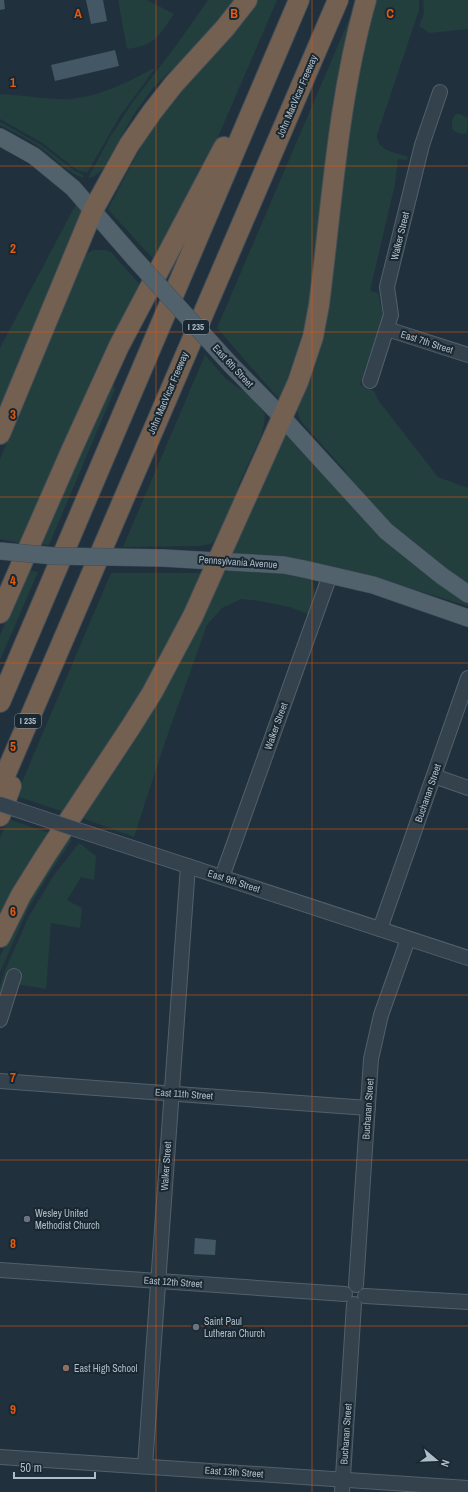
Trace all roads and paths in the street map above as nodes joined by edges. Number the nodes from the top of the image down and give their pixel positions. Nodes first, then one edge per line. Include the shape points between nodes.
1 (247, 0) edge
2 (299, 0) edge
3 (338, 0) edge
4 (366, 0) edge
5 (440, 92) dead end
6 (256, 101) junction
7 (0, 137) edge
8 (93, 210) junction
9 (387, 329) junction
10 (468, 355) edge
11 (370, 381) dead end
12 (282, 417) junction
13 (0, 434) edge
14 (0, 551) edge
15 (219, 561) junction
16 (330, 575) junction
17 (468, 594) edge
18 (0, 612) edge
19 (468, 618) edge
20 (57, 656) junction
21 (468, 678) edge
22 (0, 702) edge
23 (434, 776) junction
24 (0, 787) edge
25 (468, 788) edge
26 (0, 804) edge
27 (0, 816) edge
28 (188, 866) junction
29 (222, 877) junction
30 (380, 929) junction
31 (0, 936) edge
32 (408, 938) junction
33 (468, 958) edge
34 (14, 976) dead end
35 (0, 1020) edge
36 (0, 1081) edge
37 (172, 1094) junction
38 (368, 1108) junction
39 (0, 1270) edge
40 (158, 1281) junction
41 (355, 1295) junction
42 (468, 1302) edge
43 (0, 1456) edge
44 (145, 1466) junction
45 (342, 1486) edge
46 (468, 1488) edge

1 - 8 highway via 152,112 129,145
2 - 6 highway
3 - 20 highway, John MacVicar Freeway / I 235
4 - 12 highway via 346,90 313,337 298,382
5 - 9 street, Walker Street via 422,146 387,287 391,315
6 - 18 highway via 221,153 119,346
6 - 22 highway
7 - 8 main road, East 6th Street via 46,165 73,188
8 - 12 main road, East 6th Street, bridge via 134,258
8 - 13 highway
9 - 10 street, East 7th Street
9 - 11 street, Walker Street
12 - 15 highway
12 - 17 main road, East 6th Street via 386,531
14 - 15 main road, Pennsylvania Avenue, bridge via 54,556
15 - 16 main road, Pennsylvania Avenue via 284,565
15 - 31 highway via 152,693 46,855
16 - 19 main road, Pennsylvania Avenue via 373,585
16 - 29 street, Walker Street
20 - 24 highway, John MacVicar Freeway / I 235
20 - 27 highway
21 - 23 street, Buchanan Street
23 - 25 street
23 - 30 street, Buchanan Street
26 - 28 street, East 9th Street, bridge
28 - 29 street, East 9th Street
28 - 37 street, Walker Street
29 - 30 street, East 9th Street
30 - 32 street, East 9th Street
32 - 33 street, East 9th Street
32 - 38 street, Buchanan Street via 374,1043
34 - 35 street
36 - 37 street, East 11th Street
37 - 38 street, East 11th Street
37 - 40 street, Walker Street
38 - 41 street, Buchanan Street
39 - 40 street, East 12th Street
40 - 41 street, East 12th Street
40 - 44 street, Walker Street
41 - 42 street, East 12th Street
41 - 45 street, Buchanan Street
43 - 44 street, East 13th Street
44 - 45 street, East 13th Street
45 - 46 street, East 13th Street

